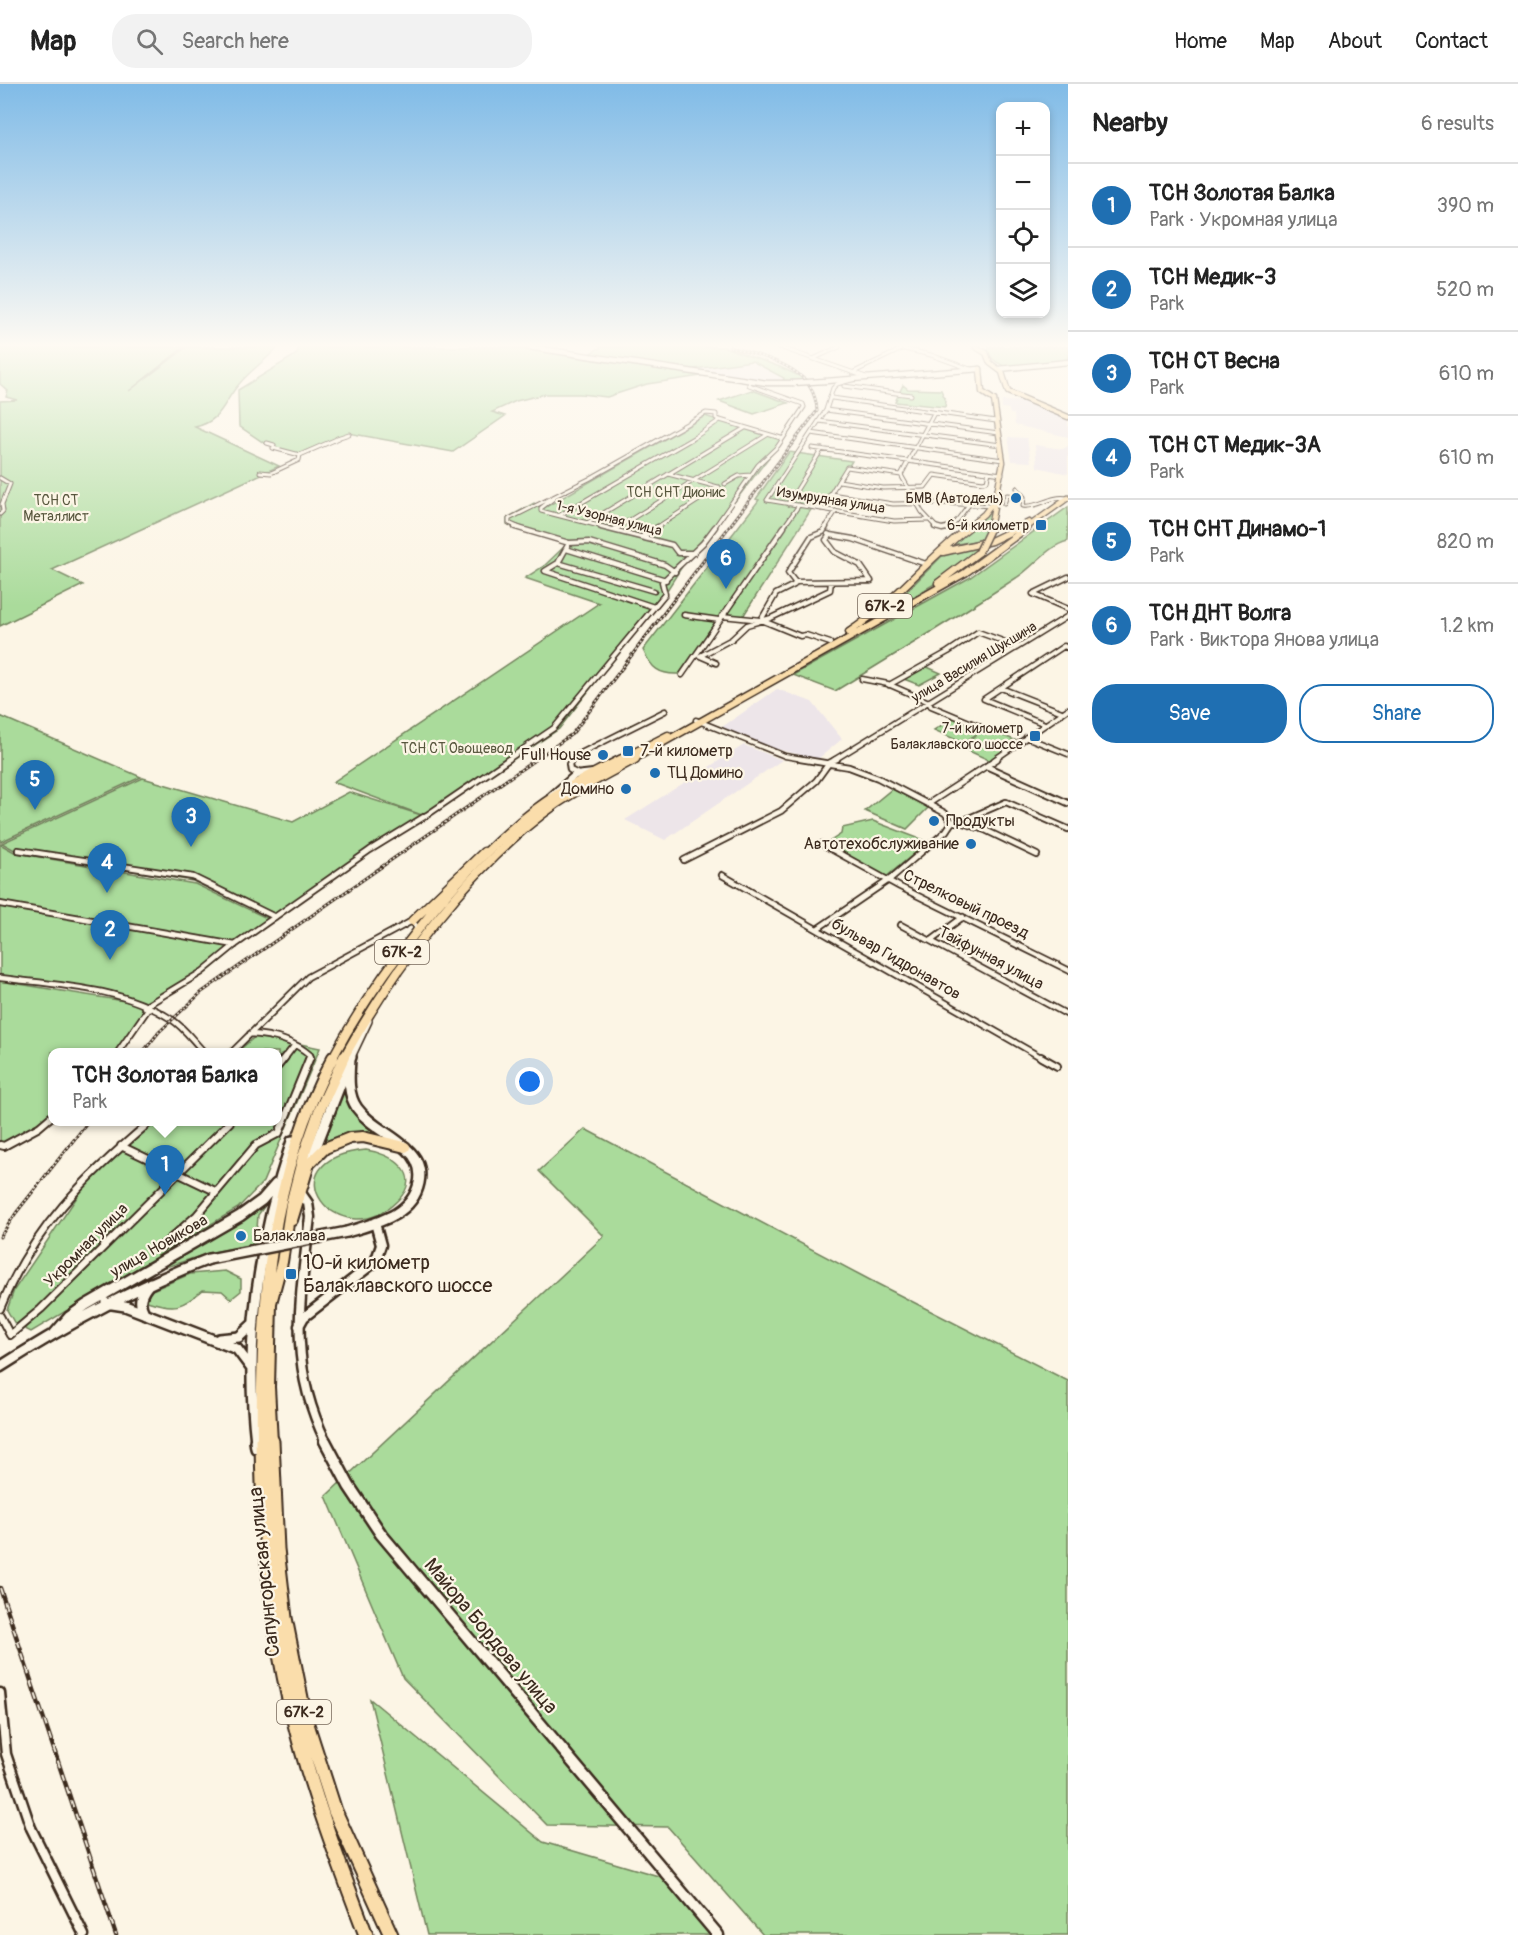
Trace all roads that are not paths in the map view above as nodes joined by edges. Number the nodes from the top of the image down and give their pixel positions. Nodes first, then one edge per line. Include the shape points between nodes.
1 (669, 433) edge
2 (700, 433) edge
3 (736, 433) edge
4 (762, 433) edge
5 (784, 433) edge
6 (811, 433) edge
7 (813, 433) edge
8 (904, 433) edge
9 (999, 433) edge
10 (350, 435) dead end
11 (767, 435) junction
12 (922, 436) junction
13 (333, 438) dead end
14 (339, 438) junction
15 (781, 438) junction
16 (267, 443) dead end
17 (1001, 446) junction
18 (812, 448) dead end
19 (822, 449) junction
20 (915, 449) junction
21 (300, 455) junction
22 (1003, 460) junction
23 (908, 462) junction
24 (848, 467) joint
25 (260, 472) dead end
26 (989, 472) junction
27 (668, 474) junction
28 (1002, 474) junction
29 (751, 475) junction
30 (901, 475) junction
31 (0, 478) edge
32 (694, 480) junction
33 (839, 481) junction
34 (725, 484) dead end
35 (909, 487) junction
36 (1017, 488) dead end
37 (560, 494) junction
38 (831, 494) junction
39 (1024, 496) junction
40 (996, 498) junction
41 (1068, 498) edge
42 (788, 504) junction
43 (919, 504) junction
44 (969, 504) junction
45 (1004, 504) dead end
46 (799, 505) junction
47 (991, 506) junction
48 (821, 509) junction
49 (836, 511) junction
50 (0, 514) edge
51 (560, 515) junction
52 (1041, 516) junction
53 (928, 520) junction
54 (587, 523) junction
55 (615, 529) junction
56 (823, 532) junction
57 (830, 535) junction
58 (642, 537) junction
59 (991, 541) junction
60 (569, 543) junction
61 (566, 549) junction
62 (997, 552) junction
63 (694, 553) junction
64 (932, 558) junction
65 (558, 562) junction
66 (926, 564) junction
67 (675, 572) junction
68 (1068, 577) edge
69 (664, 581) junction
70 (871, 581) joint
71 (795, 582) junction
72 (831, 582) junction
73 (654, 591) dead end
74 (908, 604) junction
75 (654, 607) junction
76 (1068, 609) edge
77 (684, 615) dead end
78 (722, 616) junction
79 (1068, 616) edge
80 (761, 620) junction
81 (718, 621) junction
82 (830, 643) junction
83 (1016, 646) junction
84 (1068, 648) edge
85 (716, 663) dead end
86 (682, 675) dead end
87 (862, 679) dead end
88 (889, 685) junction
89 (1001, 688) junction
90 (929, 702) junction
91 (1068, 709) edge
92 (665, 711) dead end
93 (1062, 712) junction
94 (1068, 715) edge
95 (699, 721) junction
96 (1045, 724) junction
97 (979, 726) dead end
98 (1026, 737) junction
99 (1068, 754) edge
100 (829, 763) junction
101 (986, 766) junction
102 (576, 773) junction
103 (592, 778) junction
104 (544, 803) junction
105 (1068, 803) edge
106 (928, 804) junction
107 (952, 822) junction
108 (960, 822) junction
109 (1068, 829) edge
110 (497, 844) junction
111 (822, 844) dead end
112 (18, 850) dead end
113 (1037, 855) dead end
114 (684, 860) dead end
115 (722, 875) dead end
116 (889, 880) junction
117 (0, 904) edge
118 (275, 917) junction
119 (963, 917) junction
120 (412, 921) junction
121 (901, 925) dead end
122 (816, 928) junction
123 (416, 934) junction
124 (932, 940) junction
125 (235, 945) junction
126 (1068, 969) edge
127 (0, 978) edge
128 (374, 1007) junction
129 (146, 1008) junction
130 (1068, 1014) edge
131 (250, 1035) junction
132 (294, 1046) junction
133 (121, 1048) edge
134 (199, 1048) edge
135 (237, 1048) edge
136 (350, 1059) junction
137 (282, 1061) edge
138 (1057, 1066) dead end
139 (305, 1116) junction
140 (48, 1119) edge
141 (282, 1125) edge
142 (145, 1126) edge
143 (226, 1126) edge
144 (282, 1126) edge
145 (2, 1145) edge
146 (121, 1146) junction
147 (405, 1147) junction
148 (309, 1164) junction
149 (177, 1172) junction
150 (277, 1183) junction
151 (215, 1191) junction
152 (301, 1193) junction
153 (375, 1223) junction
154 (287, 1232) junction
155 (161, 1247) dead end
156 (152, 1280) junction
157 (106, 1303) junction
158 (0, 1309) edge
159 (146, 1315) junction
160 (0, 1316) edge
161 (254, 1323) junction
162 (298, 1328) junction
163 (55, 1333) junction
164 (211, 1338) junction
165 (0, 1367) edge
166 (253, 1370) junction
167 (268, 1477) junction
168 (0, 1693) edge
169 (84, 1935) edge
170 (366, 1935) edge
171 (391, 1935) edge
172 (718, 1935) edge

1 - 37 street
2 - 51 street
3 - 27 street
4 - 11 street
5 - 15 street
6 - 42 street, Изумрудная улица via 767,500
7 - 20 street
8 - 12 street
9 - 17 main road, 67К-2
10 - 14 street
11 - 15 street
11 - 32 street
12 - 17 street
12 - 20 street
13 - 14 street
14 - 21 street
15 - 29 street
16 - 21 street
17 - 22 main road, 67К-2
18 - 19 street
19 - 23 street
19 - 42 street
20 - 22 street
20 - 23 street
21 - 25 street via 299,460 271,473
22 - 28 main road, 67К-2
23 - 26 street
23 - 30 street
24 - 30 street
24 - 33 street
26 - 28 street
26 - 35 street via 983,482 934,475 927,487
27 - 32 street
27 - 54 street
28 - 40 main road, 67К-2
29 - 34 street
29 - 63 street
30 - 35 street
31 - 50 street via 10,484
32 - 55 street
32 - 58 street via 718,487
33 - 35 street via 883,488
33 - 38 street
35 - 43 street
36 - 39 street
37 - 51 street, 1-я Узорная улица via 541,508 545,513
37 - 60 street via 537,502 509,519 509,523
38 - 43 street
38 - 48 street
39 - 41 street via 1023,506 1031,508 1051,496
39 - 45 street via 1007,495
40 - 47 main road, 67К-2
40 - 74 main road, 67К-2, bridge via 990,529 979,552
41 - 52 main road
42 - 46 street, Изумрудная улица
43 - 44 street
43 - 53 street
44 - 47 street
44 - 53 street, Изумрудная улица via 956,524 948,528 936,527
46 - 48 street, Изумрудная улица
46 - 78 street
47 - 64 main road, 67К-2
48 - 49 street, Изумрудная улица
49 - 53 street, Изумрудная улица via 894,521
49 - 56 street
51 - 54 street, 1-я Узорная улица
52 - 59 main road
52 - 62 main road
54 - 55 street, 1-я Узорная улица
55 - 58 street, 1-я Узорная улица
56 - 57 street
56 - 71 street via 811,537 788,573
57 - 66 street
57 - 70 street via 826,540 835,552 860,566
58 - 63 street, 1-я Узорная улица via 672,545 678,553
59 - 62 main road via 1000,546
59 - 64 main road via 957,547
60 - 61 street
60 - 67 street via 589,542 665,565
61 - 65 street
61 - 69 street
62 - 74 main road
63 - 67 street
64 - 66 main road, 67К-2
65 - 73 street
65 - 75 street via 545,570
66 - 82 main road, 67К-2 via 892,601
67 - 69 street
68 - 76 street via 1033,594
69 - 75 street via 665,594
70 - 72 street
71 - 72 street
71 - 80 street via 774,596
72 - 80 street via 830,590
74 - 95 main road, 67К-2
75 - 118 street via 554,728
77 - 81 street
78 - 80 street
78 - 81 street
79 - 83 street, улица Василия Шукшина
80 - 82 street
80 - 85 street via 700,656
81 - 86 street
82 - 95 main road, 67К-2
83 - 88 street via 978,632
83 - 90 street, улица Василия Шукшина
84 - 89 street via 1064,646
87 - 88 street
88 - 90 street
89 - 93 street
89 - 96 street via 984,699
90 - 97 street
90 - 100 street, улица Василия Шукшина
91 - 93 street
92 - 102 street via 575,756 569,764
93 - 94 street
93 - 96 street
95 - 100 street via 785,756
95 - 103 main road, 67К-2
96 - 98 street
98 - 99 street
98 - 101 street
100 - 106 street via 878,778
100 - 114 street via 816,781 782,811
101 - 105 street
101 - 106 street
102 - 103 street via 582,771
102 - 104 street
103 - 104 main road, 67К-2
103 - 128 main road, 67К-2 via 486,866 446,909
104 - 110 main road, 67К-2
106 - 107 street
107 - 108 street
107 - 116 street
108 - 109 street via 1006,802
108 - 113 street
110 - 120 main road via 471,861
110 - 123 main road, 67К-2
111 - 116 street, Стрелковый проезд
112 - 118 street via 193,878
115 - 122 street, бульвар Гидронавтов
116 - 119 street, Стрелковый проезд
116 - 122 street
117 - 125 street
118 - 125 street
119 - 124 street
119 - 126 street, Стрелковый проезд
120 - 123 street
120 - 131 street via 308,977
121 - 124 street, Тайфунная улица
122 - 138 street, бульвар Гидронавтов
123 - 139 main road, 67К-2 via 357,1016
124 - 130 street, Тайфунная улица
125 - 129 street
127 - 129 street via 87,990
128 - 136 main road
128 - 154 main road, 67К-2 via 340,1064 320,1109 303,1157
129 - 133 street
129 - 134 street via 173,1020
131 - 132 street via 277,1037
131 - 135 street
132 - 137 street
132 - 141 street via 310,1055
136 - 147 main road via 349,1080 356,1107
136 - 148 main road
139 - 150 main road
139 - 167 main road, 67К-2 via 277,1217 265,1285 260,1384
140 - 145 street
142 - 146 street
143 - 149 street, Укромная улица
144 - 151 street via 279,1133 256,1145
146 - 149 street
146 - 158 street via 82,1182 34,1241
147 - 148 main road via 378,1139 350,1138 325,1148
147 - 153 main road, улица Новикова via 417,1160 421,1174 419,1191 393,1217
148 - 152 main road
149 - 151 street
149 - 160 street, Укромная улица via 41,1309 10,1335
150 - 161 main road via 260,1260
150 - 163 main road, улица Новикова via 240,1216 86,1305
151 - 155 street via 197,1215
152 - 154 main road
152 - 162 street, Майора Бордова улица via 308,1203 310,1217
153 - 156 main road, улица Новикова, bridge via 209,1259
153 - 162 street via 381,1245 375,1262 304,1317
154 - 167 main road, 67К-2 via 271,1303
156 - 157 main road, улица Новикова
156 - 159 main road via 140,1300
157 - 159 main road
157 - 163 main road, улица Новикова
159 - 164 main road
161 - 164 main road via 239,1338
161 - 166 main road
162 - 172 street, Майора Бордова улица via 304,1378 317,1422 356,1499 381,1534
163 - 165 main road, улица Новикова
164 - 166 main road via 237,1349
166 - 167 main road via 255,1435
167 - 170 main road, Сапунгорская улица / 67К-2 via 271,1586 287,1692 320,1814
167 - 171 main road, Сапунгорская улица / 67К-2 via 285,1618 305,1718 334,1810
168 - 169 street via 6,1754 32,1828

